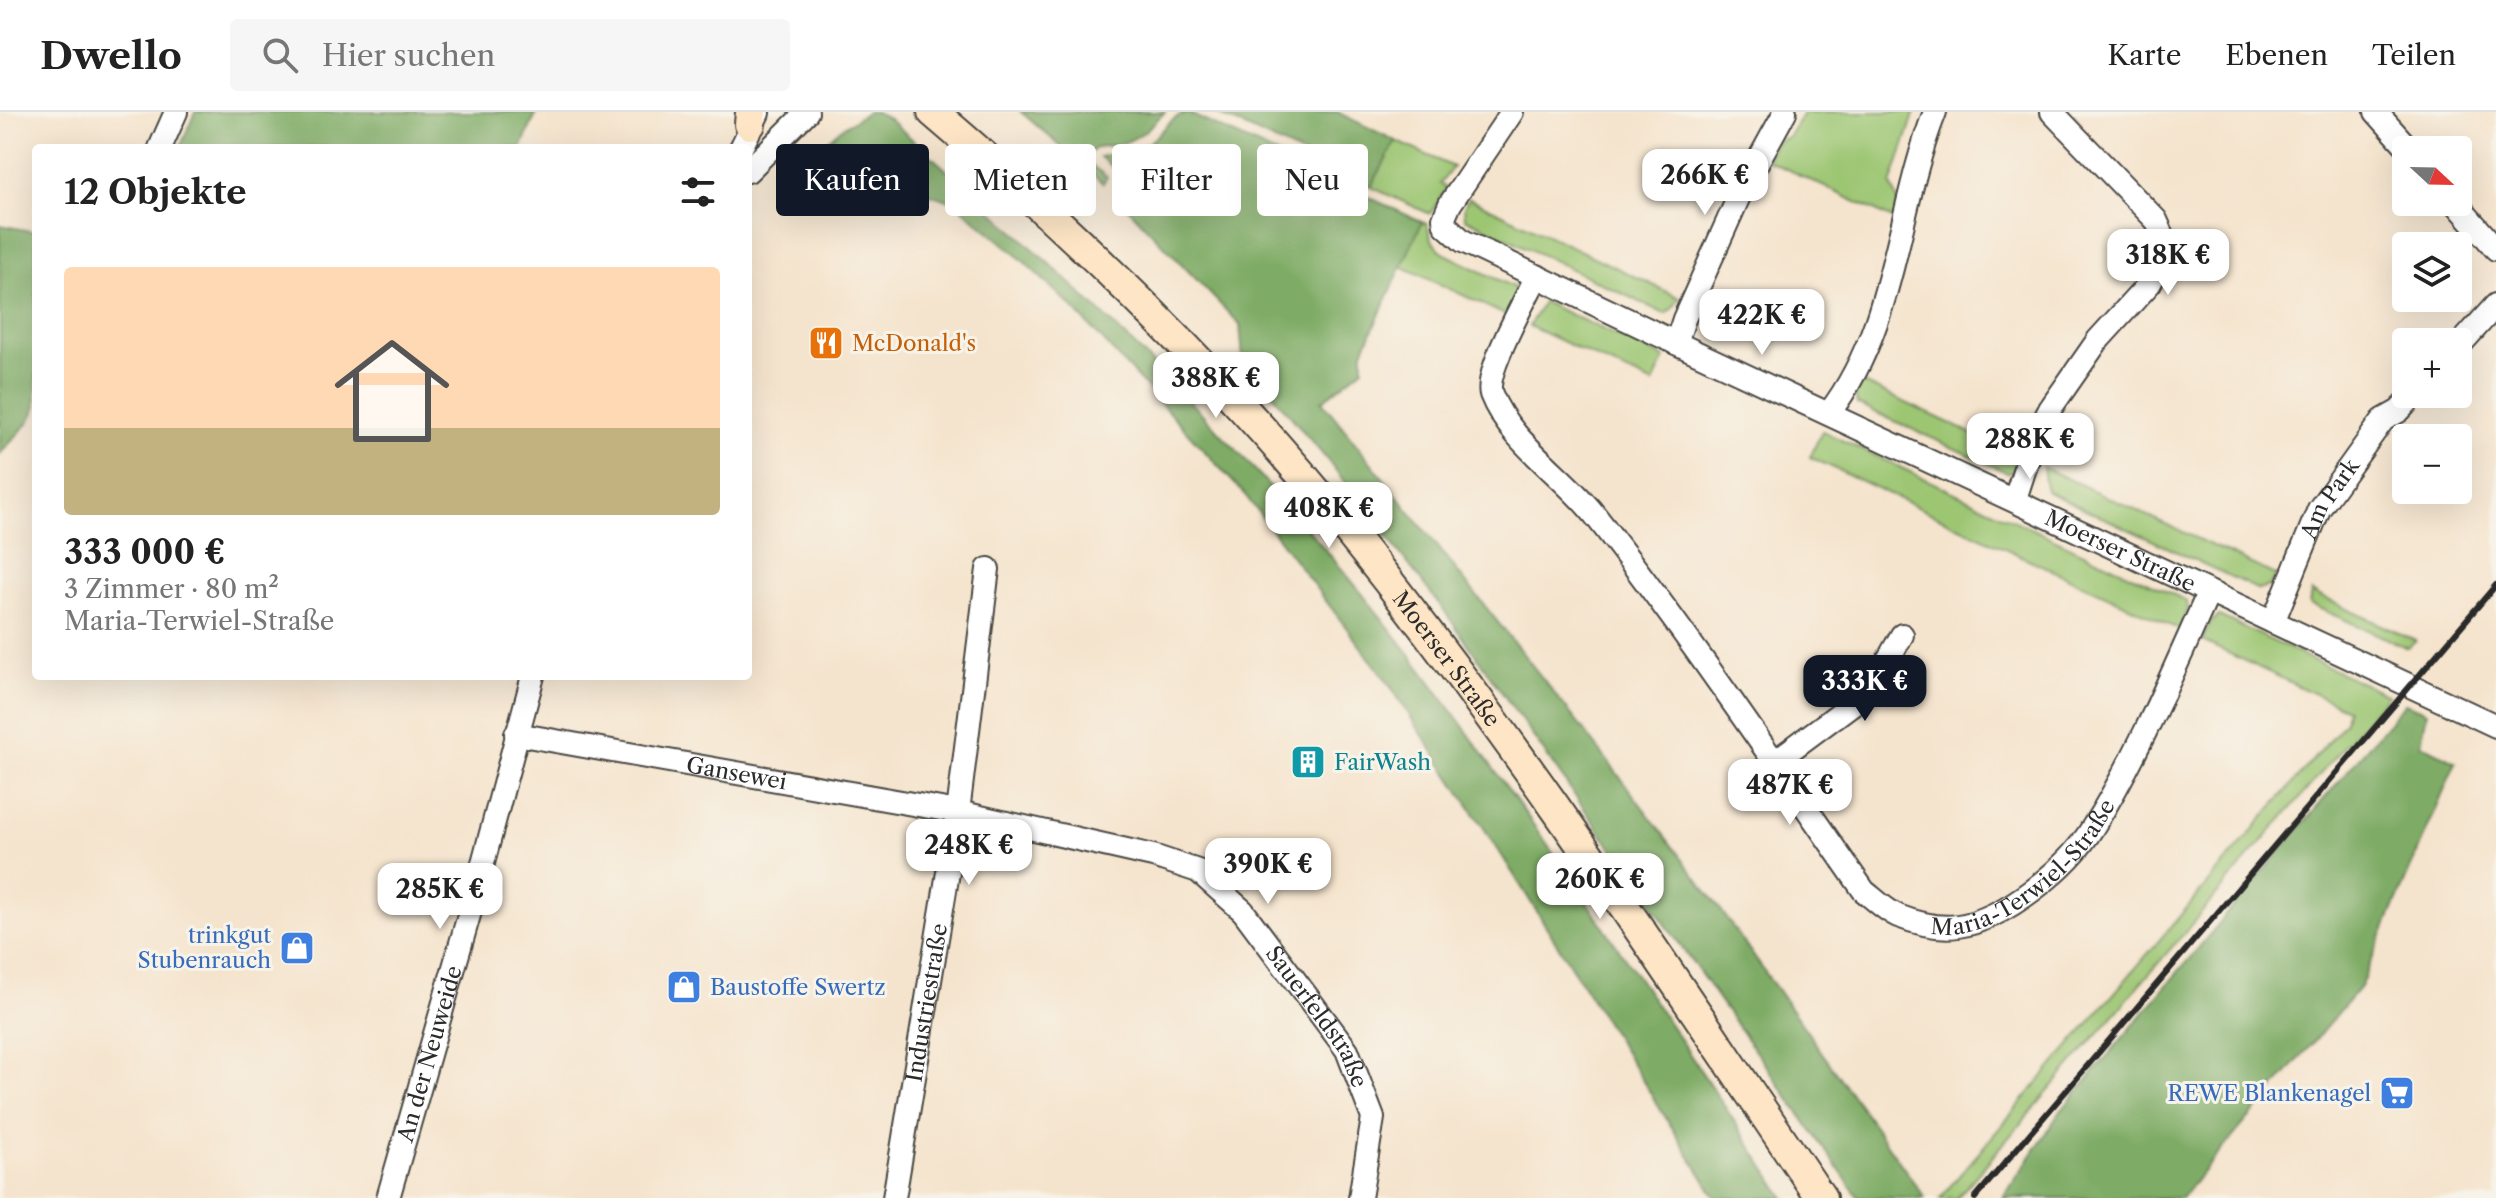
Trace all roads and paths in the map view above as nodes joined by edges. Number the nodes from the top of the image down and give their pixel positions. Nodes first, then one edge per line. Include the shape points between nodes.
1 (176, 112) edge
2 (807, 112) edge
3 (933, 112) edge
4 (959, 112) edge
5 (1512, 112) edge
6 (1785, 112) edge
7 (1935, 112) edge
8 (2052, 112) edge
9 (2376, 112) edge
10 (2397, 136) edge
11 (162, 144) edge
12 (970, 144) edge
13 (973, 144) edge
14 (752, 167) edge
15 (1049, 216) edge
16 (2467, 216) edge
17 (2496, 249) edge
18 (1537, 276) junction
19 (2496, 305) edge
20 (2472, 332) edge
21 (1676, 343) junction
22 (2402, 408) edge
23 (1829, 413) junction
24 (2015, 499) junction
25 (988, 569) dead end
26 (2209, 592) junction
27 (2273, 622) junction
28 (1902, 635) dead end
29 (532, 680) edge
30 (2496, 726) edge
31 (516, 734) junction
32 (1773, 763) junction
33 (958, 812) junction
34 (388, 1198) edge
35 (894, 1198) edge
36 (1360, 1198) edge
37 (1821, 1198) edge

1 - 11 street
2 - 14 street
3 - 12 main road, Moerser Straße
4 - 13 main road
5 - 18 street, Moerser Straße via 1450,204 1445,225 1463,241
6 - 21 street via 1740,194
7 - 23 street via 1907,200 1886,299 1845,391
8 - 24 street via 2156,220 2165,240 2150,283 2098,340 2050,409
9 - 10 street
15 - 37 main road, Moerser Straße via 1191,354 1344,526 1416,617 1577,839
16 - 17 street
18 - 21 street, Moerser Straße
18 - 32 street, Maria-Terwiel-Straße via 1505,342 1490,391 1508,424 1591,511
19 - 20 street
21 - 23 street, Moerser Straße
22 - 27 street, Am Park via 2383,420 2319,509
23 - 24 street, Moerser Straße
24 - 26 street, Moerser Straße
25 - 33 street, Industriestraße
26 - 27 street, Moerser Straße
26 - 32 street, Maria-Terwiel-Straße via 2092,829 2062,866 1982,919 1946,926 1895,915 1864,891
27 - 30 street, Moerser Straße
28 - 32 street via 1871,690
29 - 31 street, An der Neuweide
31 - 33 street, Gansewei
31 - 34 street, An der Neuweide
33 - 35 street, Industriestraße
33 - 36 street, Sauerfeldstraße via 1198,871 1243,911 1347,1050 1373,1118

